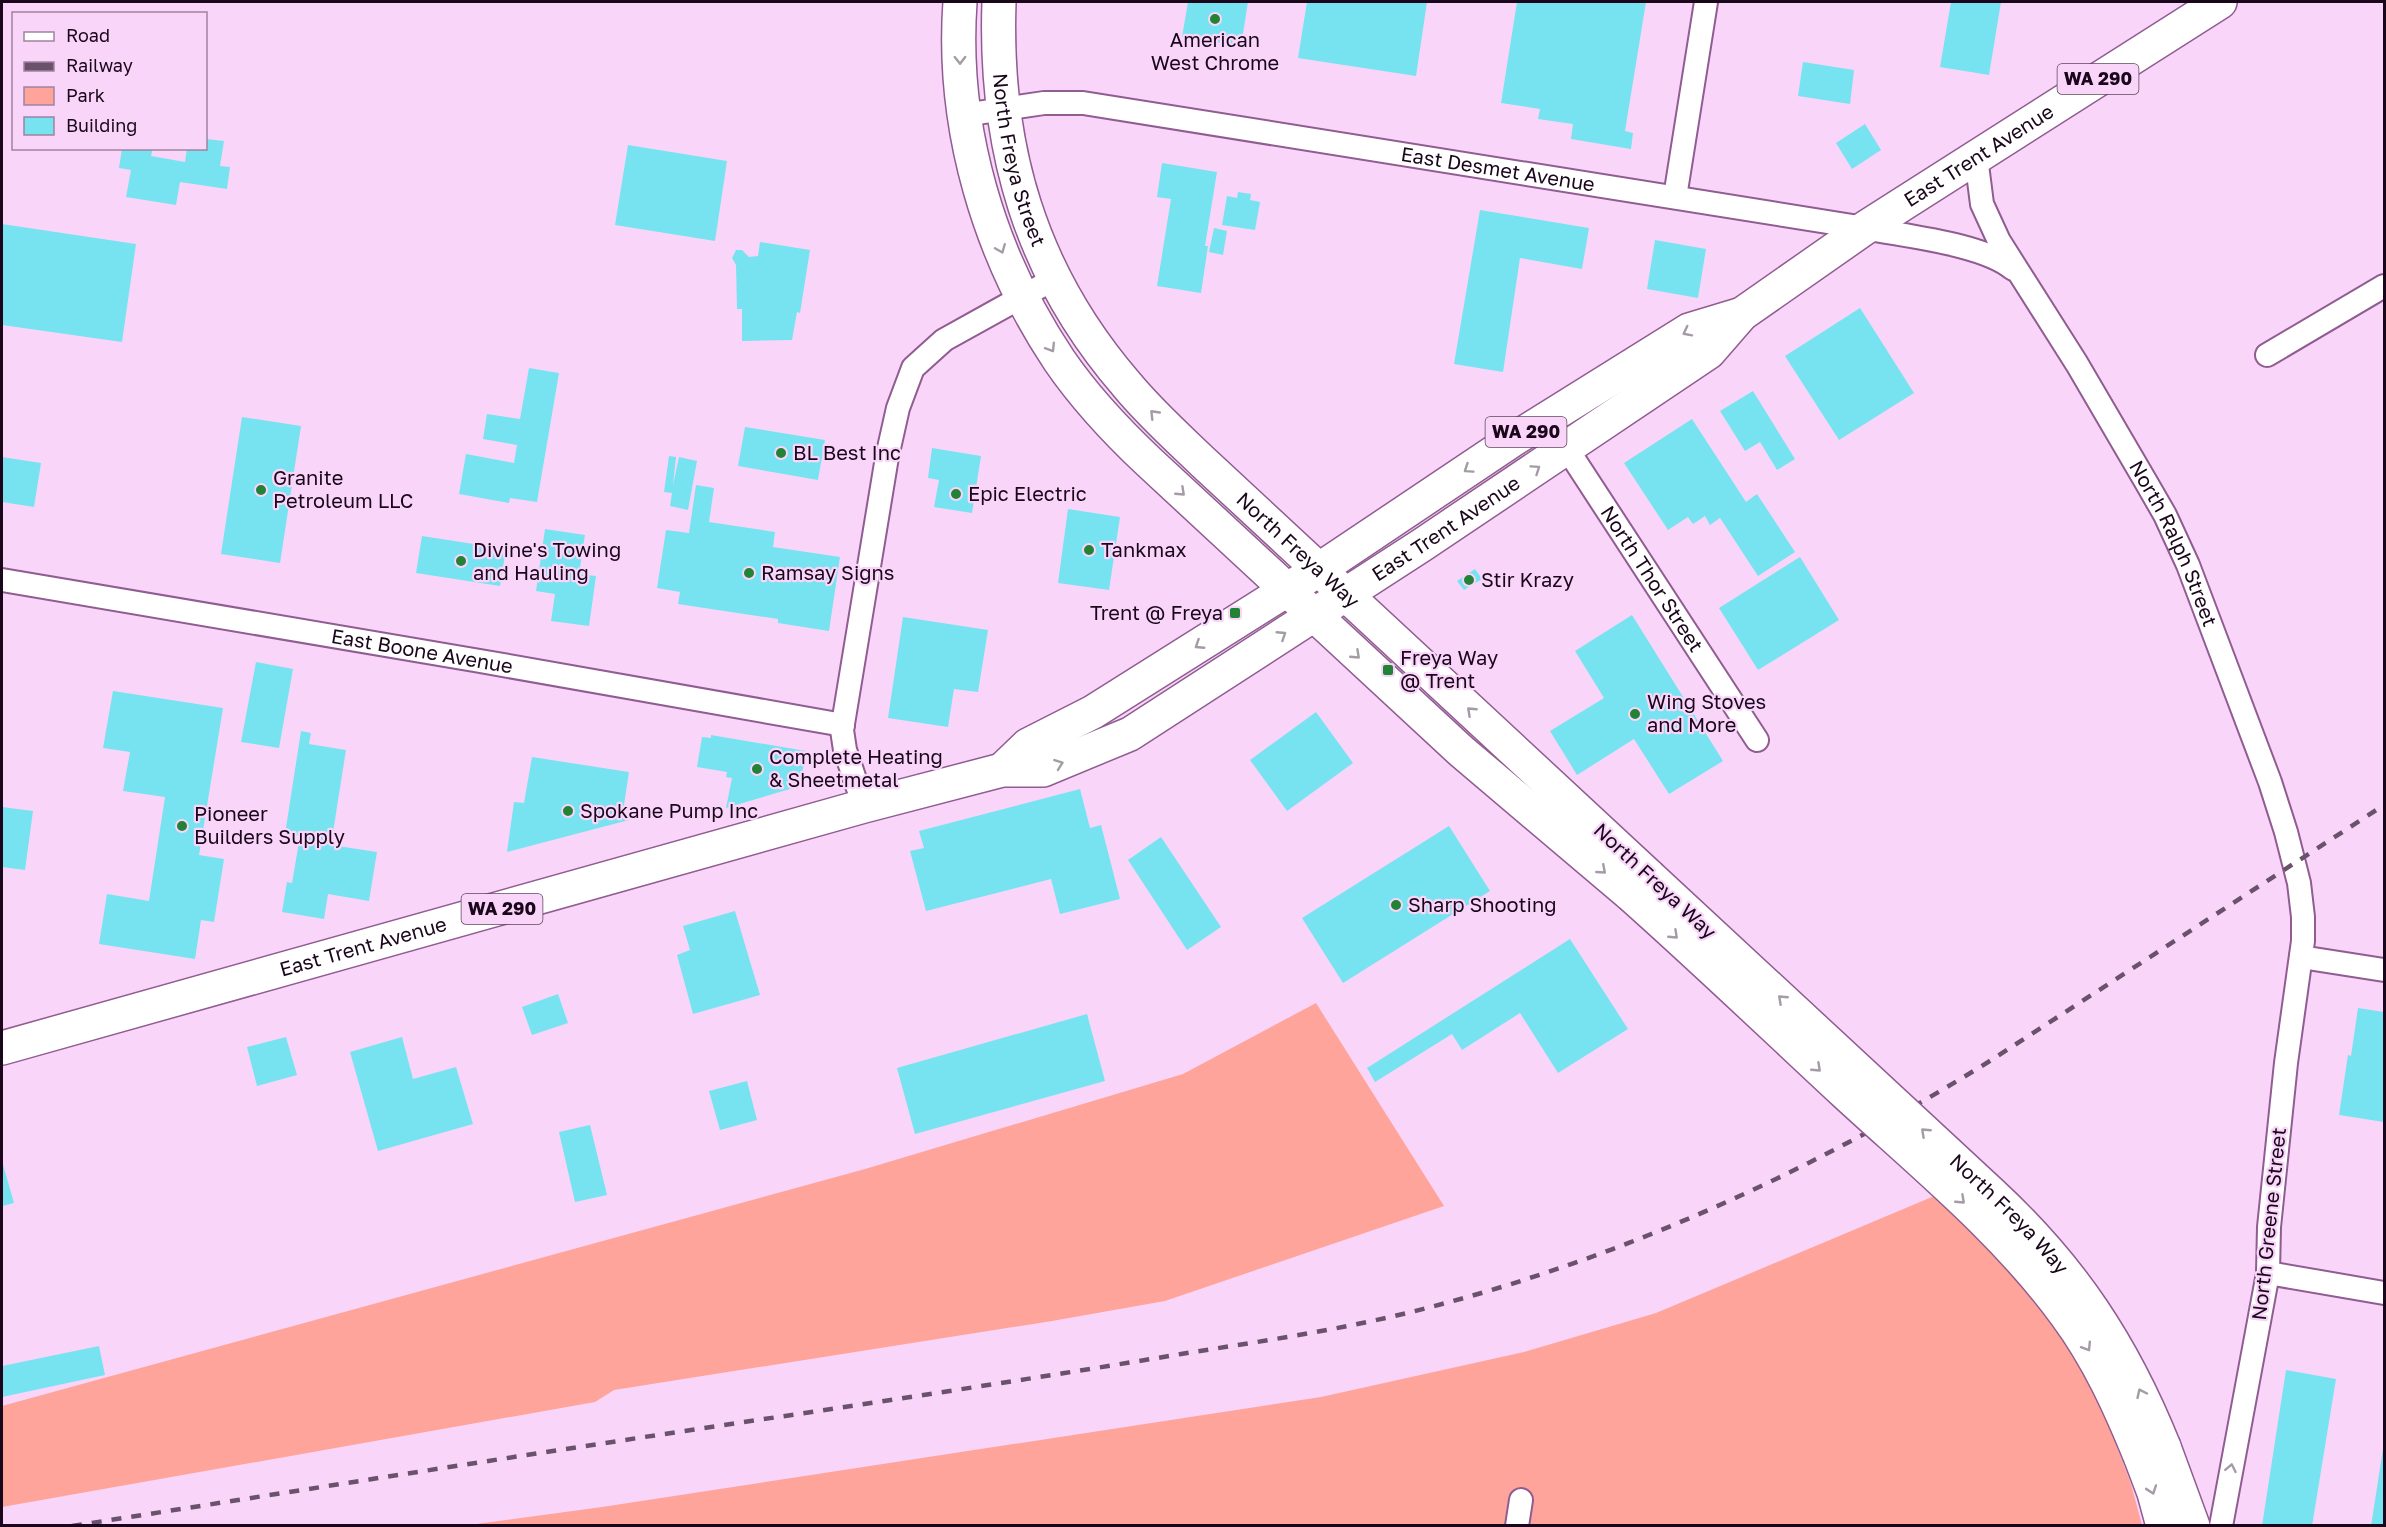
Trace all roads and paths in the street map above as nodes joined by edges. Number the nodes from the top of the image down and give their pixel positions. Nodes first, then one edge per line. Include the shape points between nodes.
1 (960, 2) edge
2 (999, 2) edge
3 (1706, 2) edge
4 (2202, 6) edge
5 (1002, 109) junction
6 (964, 115) junction
7 (1976, 157) junction
8 (1675, 197) junction
9 (1865, 228) junction
10 (1054, 279) junction
11 (2022, 280) junction
12 (2385, 286) edge
13 (1022, 297) junction
14 (1742, 314) junction
15 (2267, 355) dead end
16 (1547, 418) junction
17 (1567, 447) junction
18 (1320, 569) junction
19 (2, 580) edge
20 (1286, 589) junction
21 (1347, 594) junction
22 (1313, 615) junction
23 (843, 725) junction
24 (1757, 740) dead end
25 (1461, 752) junction
26 (1002, 770) junction
27 (864, 806) junction
28 (1599, 829) junction
29 (1640, 886) junction
30 (2301, 957) junction
31 (2385, 970) edge
32 (2, 1048) edge
33 (2268, 1274) junction
34 (2385, 1293) edge
35 (2152, 1451) junction
36 (1521, 1500) dead end
37 (1517, 1526) edge
38 (2163, 1526) edge
39 (2193, 1526) edge
40 (2221, 1526) edge

1 -> 6 main road, North Freya Street
2 - 5 main road, North Freya Street
3 - 8 street
4 - 7 main road, East Trent Avenue / WA 290
5 - 6 street, East Desmet Avenue
5 - 8 street, East Desmet Avenue via 1083,103
5 - 10 main road, North Freya Street via 1019,191
6 -> 13 main road, North Freya Street via 987,214
7 - 9 main road, East Trent Avenue / WA 290
7 - 11 street, North Ralph Street via 1985,210
8 - 9 street, East Desmet Avenue
9 - 11 street, East Desmet Avenue via 1978,251 2007,264
9 - 14 main road, East Trent Avenue / WA 290
10 - 13 street
18 -> 10 main road, North Freya Way via 1127,386 1084,329
11 - 30 street, North Ralph Street via 2146,482 2178,541 2202,598 2286,832 2302,901
12 - 15 street
13 -> 20 main road, North Freya Way via 1060,361 1111,424
13 - 23 street via 944,340 913,368 898,408 887,457
14 -> 16 main road, East Trent Avenue / WA 290 via 1689,330
14 - 17 main road, East Trent Avenue / WA 290 via 1708,352
16 - 17 street, North Thor Street
16 -> 18 main road, East Trent Avenue / WA 290
21 -> 17 main road, East Trent Avenue / WA 290
17 - 24 street, North Thor Street
18 - 20 main road, East Trent Avenue / WA 290
18 - 21 main road, North Freya Way
19 - 23 street, East Boone Avenue
20 - 22 main road, North Freya Way
20 -> 26 main road, East Trent Avenue / WA 290 via 1093,712 1028,745
21 - 22 main road, East Trent Avenue / WA 290
28 -> 21 main road, North Freya Way
22 -> 25 main road, North Freya Way
26 -> 22 main road, East Trent Avenue / WA 290 via 1043,770 1130,734
23 - 27 street via 843,743
25 - 28 main road via 1470,747 1486,751 1546,801
25 -> 29 main road, North Freya Way
26 - 27 main road, East Trent Avenue / WA 290
27 - 32 main road, East Trent Avenue / WA 290
28 - 29 main road, North Freya Way
29 - 35 main road, North Freya Way, bridge via 2005,1206 2044,1245 2092,1307 2131,1372
30 - 31 street
30 - 33 street, North Greene Street via 2285,1073
33 - 34 street
40 -> 33 street, North Greene Street
35 -> 38 main road, North Freya Way via 2154,1493
35 - 39 main road, North Freya Way
36 - 37 street

